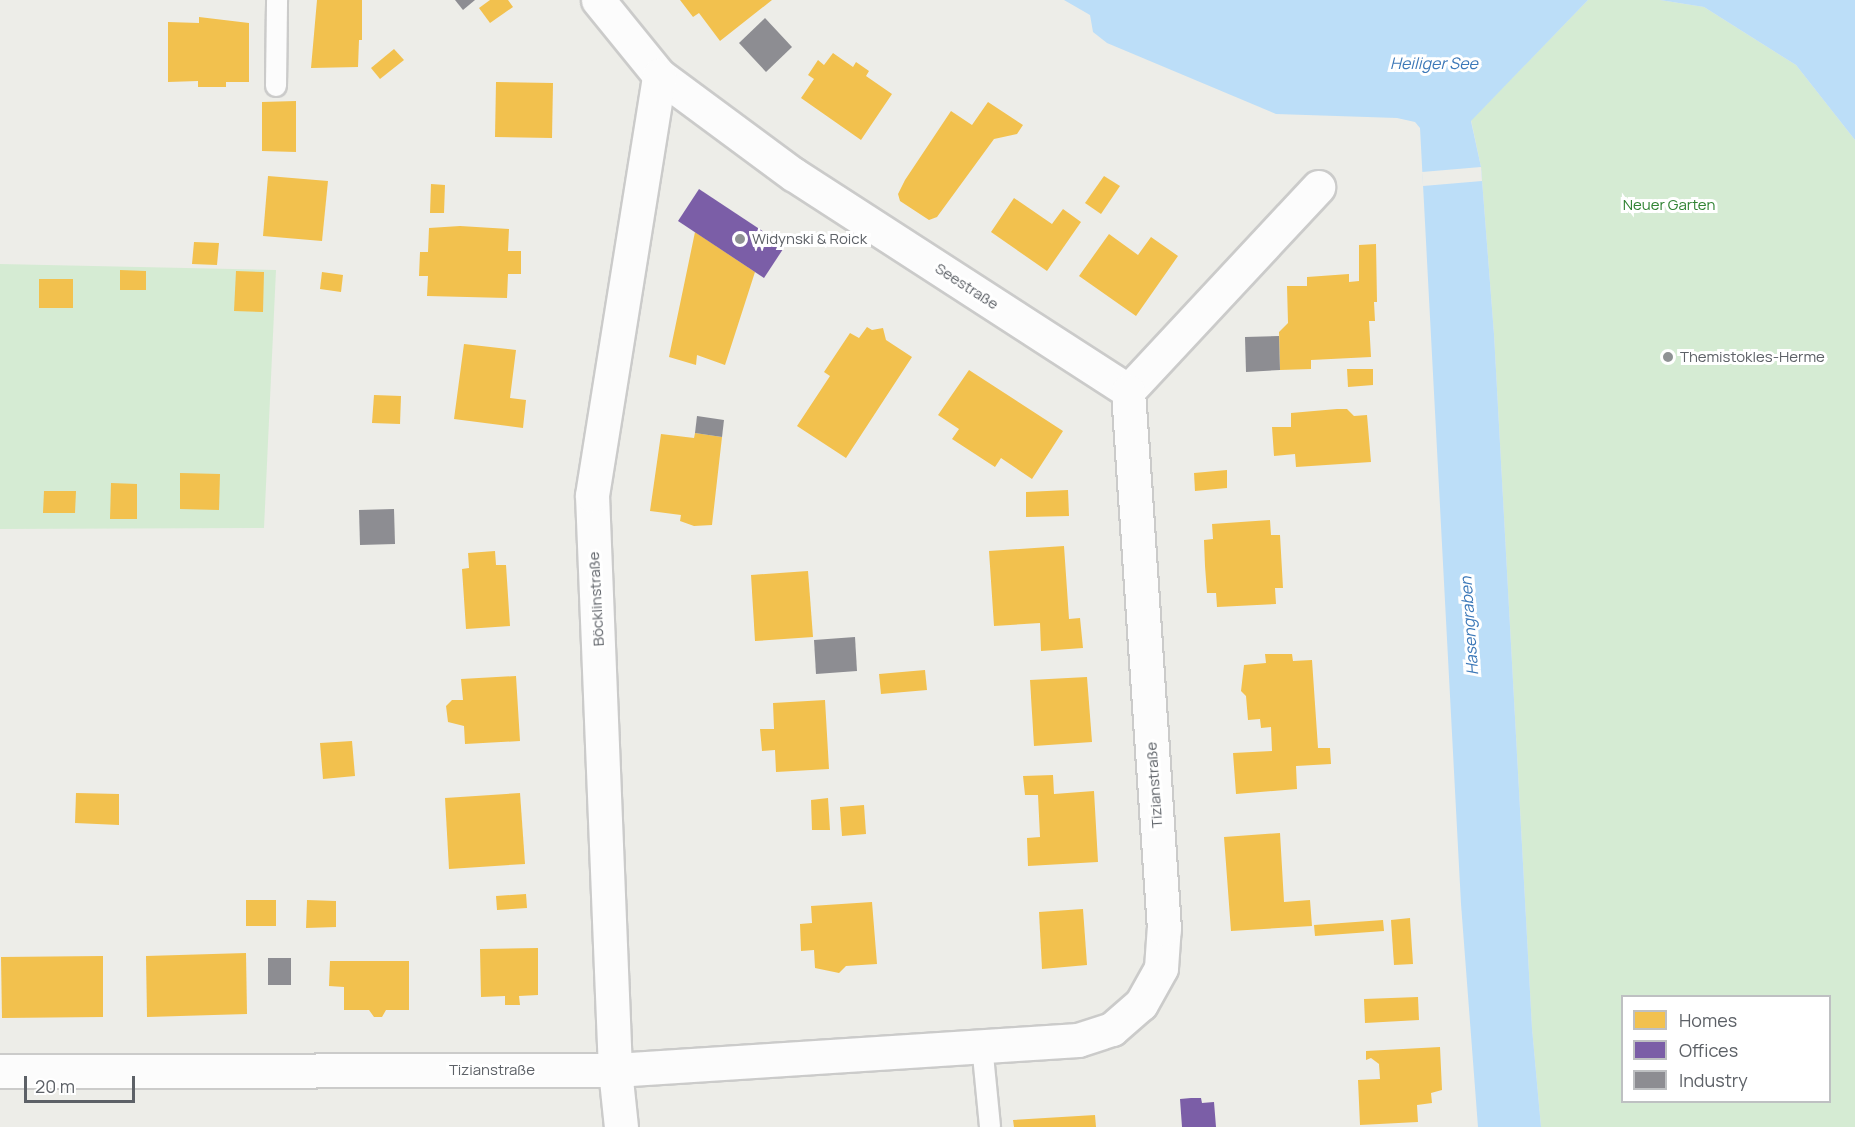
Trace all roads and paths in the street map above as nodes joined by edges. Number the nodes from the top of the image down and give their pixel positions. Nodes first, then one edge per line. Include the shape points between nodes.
1 (277, 0) edge
2 (598, 0) edge
3 (659, 75) junction
4 (276, 86) dead end
5 (1318, 187) dead end
6 (1128, 390) junction
7 (982, 1045) junction
8 (615, 1070) junction
9 (0, 1071) edge
10 (621, 1127) edge
11 (990, 1127) edge

1 - 4 lane
2 - 3 street, Seestraße
3 - 6 street, Seestraße via 793,174
3 - 8 street, Böcklinstraße via 592,495
5 - 6 street
6 - 7 street, Tizianstraße via 1164,929 1161,968 1141,1004 1112,1029 1078,1040
7 - 8 street, Tizianstraße
7 - 11 lane
8 - 9 street, Tizianstraße
8 - 10 street, Böcklinstraße

